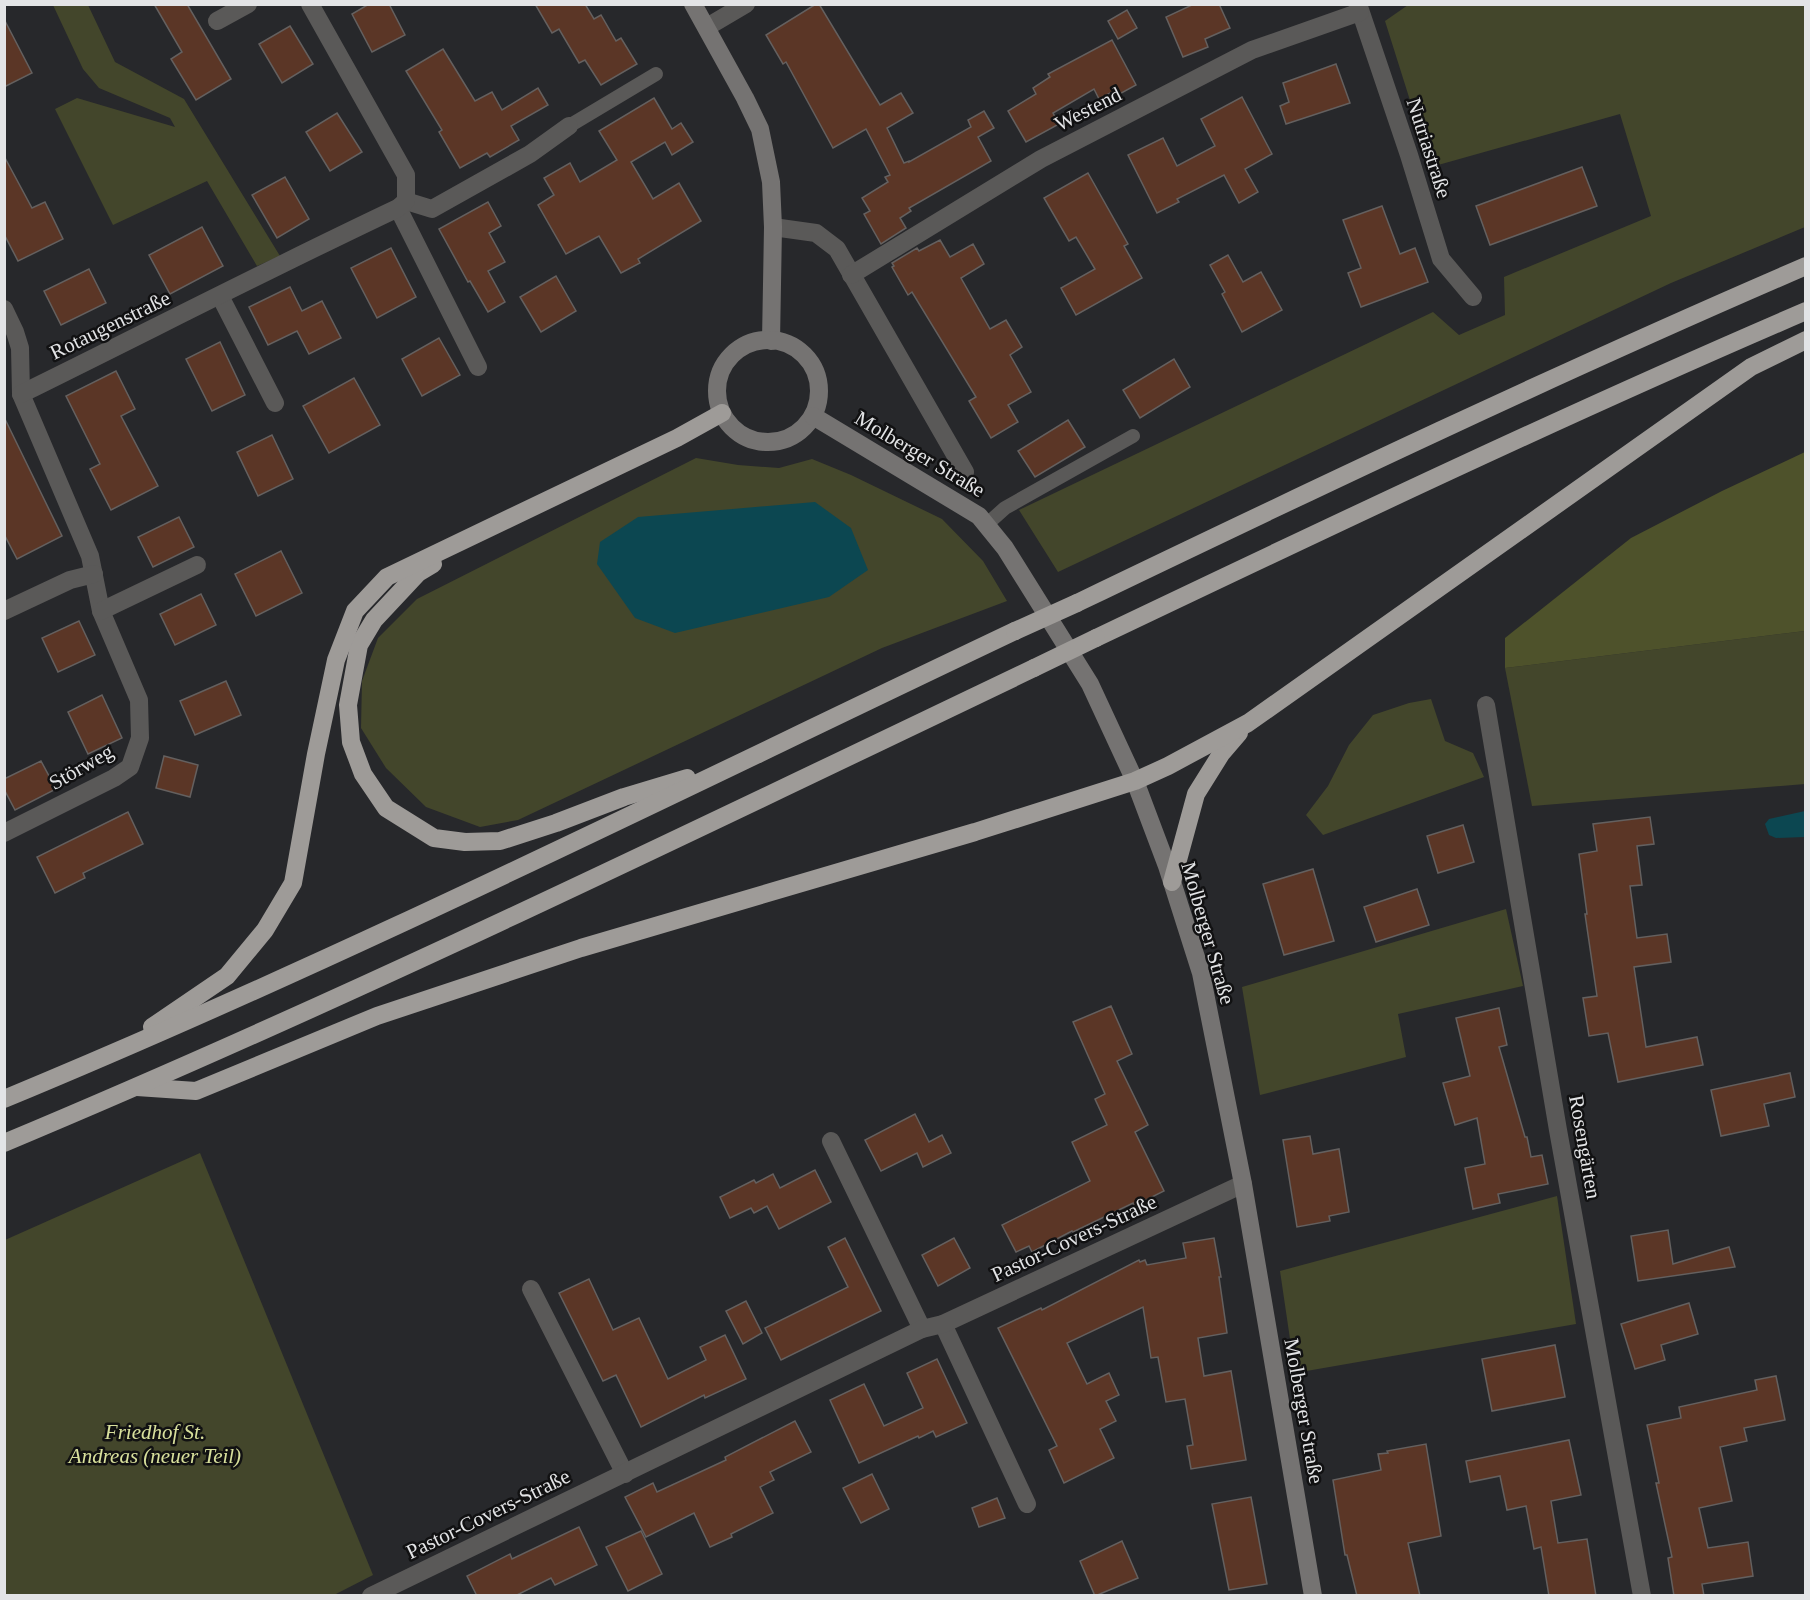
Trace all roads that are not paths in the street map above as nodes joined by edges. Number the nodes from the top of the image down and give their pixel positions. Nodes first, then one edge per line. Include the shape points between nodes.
1 (248, 4) edge
2 (310, 4) edge
3 (693, 4) edge
4 (746, 4) edge
5 (1359, 8) edge
6 (218, 21) dead end
7 (707, 27) junction
8 (656, 74) dead end
9 (569, 126) joint
10 (402, 205) junction
11 (773, 227) junction
12 (1806, 266) edge
13 (851, 274) junction
14 (220, 296) junction
15 (1473, 297) dead end
16 (4, 309) edge
17 (1806, 311) edge
18 (1806, 340) edge
19 (771, 341) junction
20 (12, 349) edge
21 (478, 367) dead end
22 (21, 394) junction
23 (275, 403) dead end
24 (722, 413) junction
25 (813, 416) junction
26 (1133, 436) dead end
27 (965, 472) dead end
28 (499, 521) junction
29 (986, 525) junction
30 (197, 565) dead end
31 (94, 574) junction
32 (4, 611) edge
33 (101, 611) junction
34 (1486, 705) dead end
35 (1248, 723) junction
36 (730, 767) junction
37 (1135, 781) junction
38 (4, 832) edge
39 (1172, 882) junction
40 (111, 1055) junction
41 (137, 1088) junction
42 (4, 1099) edge
43 (831, 1141) dead end
44 (4, 1143) edge
45 (1243, 1184) junction
46 (531, 1288) dead end
47 (943, 1324) junction
48 (922, 1329) junction
49 (625, 1474) junction
50 (1027, 1504) dead end
51 (370, 1596) edge
52 (1312, 1596) edge
53 (1642, 1596) edge

1 - 6 street
2 - 10 street via 406,175
3 - 7 main road
4 - 7 street
5 - 13 street, Westend via 1252,50 1041,159
5 - 15 street, Nutriastraße via 1441,259
7 - 11 main road via 760,129 771,182
8 - 9 lane
9 - 10 street via 530,154 432,209
10 - 14 street, Rotaugenstraße
10 - 21 street
11 - 13 street, Molberger Straße via 816,233 837,249
11 - 19 main road
12 - 36 highway, bridge via 1349,473
13 - 27 street, Molberger Straße
14 - 22 street, Rotaugenstraße
14 - 23 street
16 - 20 street, Störweg via 15,332
17 - 41 highway, bridge via 1376,504 543,902
18 - 35 highway via 1750,367
19 - 24 main road via 746,345 722,368 717,384
19 - 25 main road via 795,347 816,372 820,389
20 - 22 street, Störweg
22 - 31 street, Störweg via 90,556
24 - 25 main road via 735,430 750,440 766,443 783,441 799,433
24 - 28 highway
25 - 29 main road, Molberger Straße via 979,516
26 - 29 lane via 1005,508
28 - 36 highway via 418,573 374,620 359,645 348,705 351,742 363,774 386,807 434,838 500,841 664,784
28 - 40 highway via 387,577 355,611 336,660 293,883 265,930 227,976
29 - 37 main road, Molberger Straße via 1005,548 1090,684
30 - 33 street
31 - 32 street via 70,580
31 - 33 street, Störweg
33 - 38 street, Störweg via 139,700 140,738 130,767
34 - 53 street, Rosengärten
35 - 37 highway
35 - 39 highway via 1221,754 1196,794
36 - 40 highway via 426,912
37 - 39 main road, Molberger Straße
37 - 41 highway via 570,951 377,1016 196,1091
39 - 45 main road, Molberger Straße via 1201,973
40 - 42 highway
41 - 44 highway
43 - 48 street
45 - 47 street, Pastor-Covers-Straße
45 - 52 main road, Molberger Straße
46 - 49 street
47 - 48 street, Pastor-Covers-Straße
47 - 50 street
48 - 49 street, Pastor-Covers-Straße
49 - 51 street, Pastor-Covers-Straße

